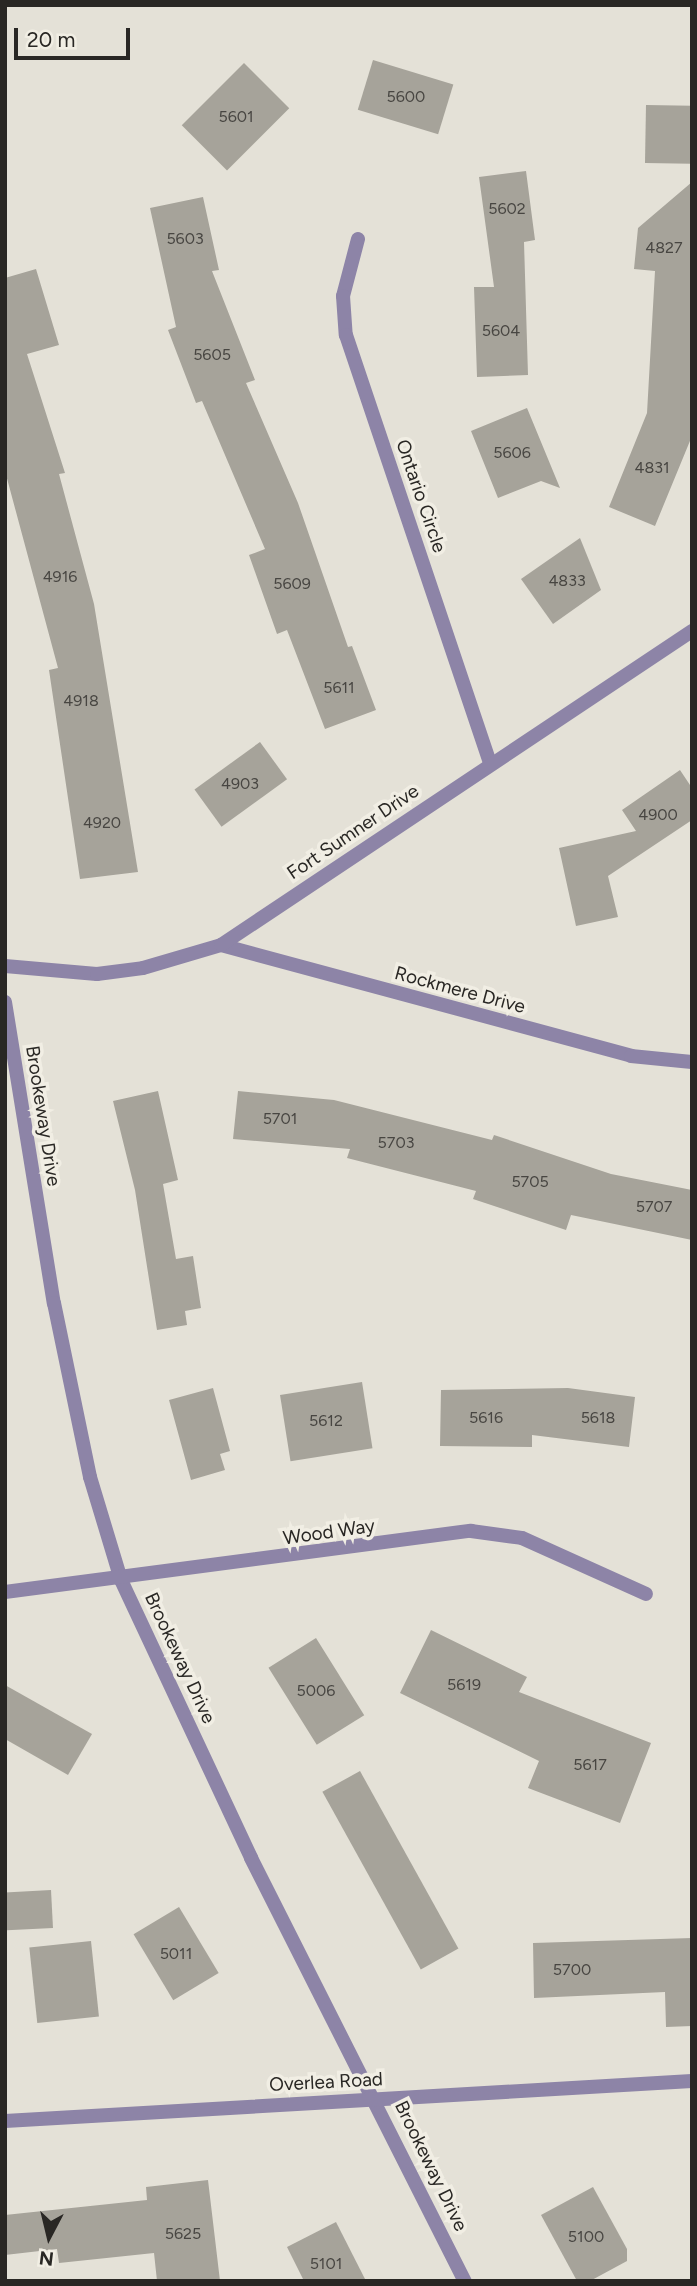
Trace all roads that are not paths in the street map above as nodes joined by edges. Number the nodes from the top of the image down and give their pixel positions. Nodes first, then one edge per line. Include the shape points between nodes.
1 (358, 239) dead end
2 (692, 631) edge
3 (490, 762) junction
4 (221, 945) junction
5 (5, 966) edge
6 (5, 1002) edge
7 (692, 1062) edge
8 (121, 1580) junction
9 (5, 1592) edge
10 (646, 1594) dead end
11 (692, 2081) edge
12 (376, 2099) junction
13 (5, 2121) edge
14 (466, 2281) edge

1 - 3 street, Ontario Circle via 344,296 346,335
2 - 3 street, Fort Sumner Drive
3 - 4 street, Fort Sumner Drive
4 - 5 street, Fort Sumner Drive via 143,968 97,974
4 - 7 street, Rockmere Drive via 631,1056
6 - 8 street, Brookeway Drive via 54,1303 90,1477
8 - 9 street, Wood Way
8 - 10 street, Wood Way via 471,1531 522,1538
8 - 12 street, Brookeway Drive via 251,1858
11 - 12 street, Overlea Road
12 - 13 street, Overlea Road
12 - 14 street, Brookeway Drive

